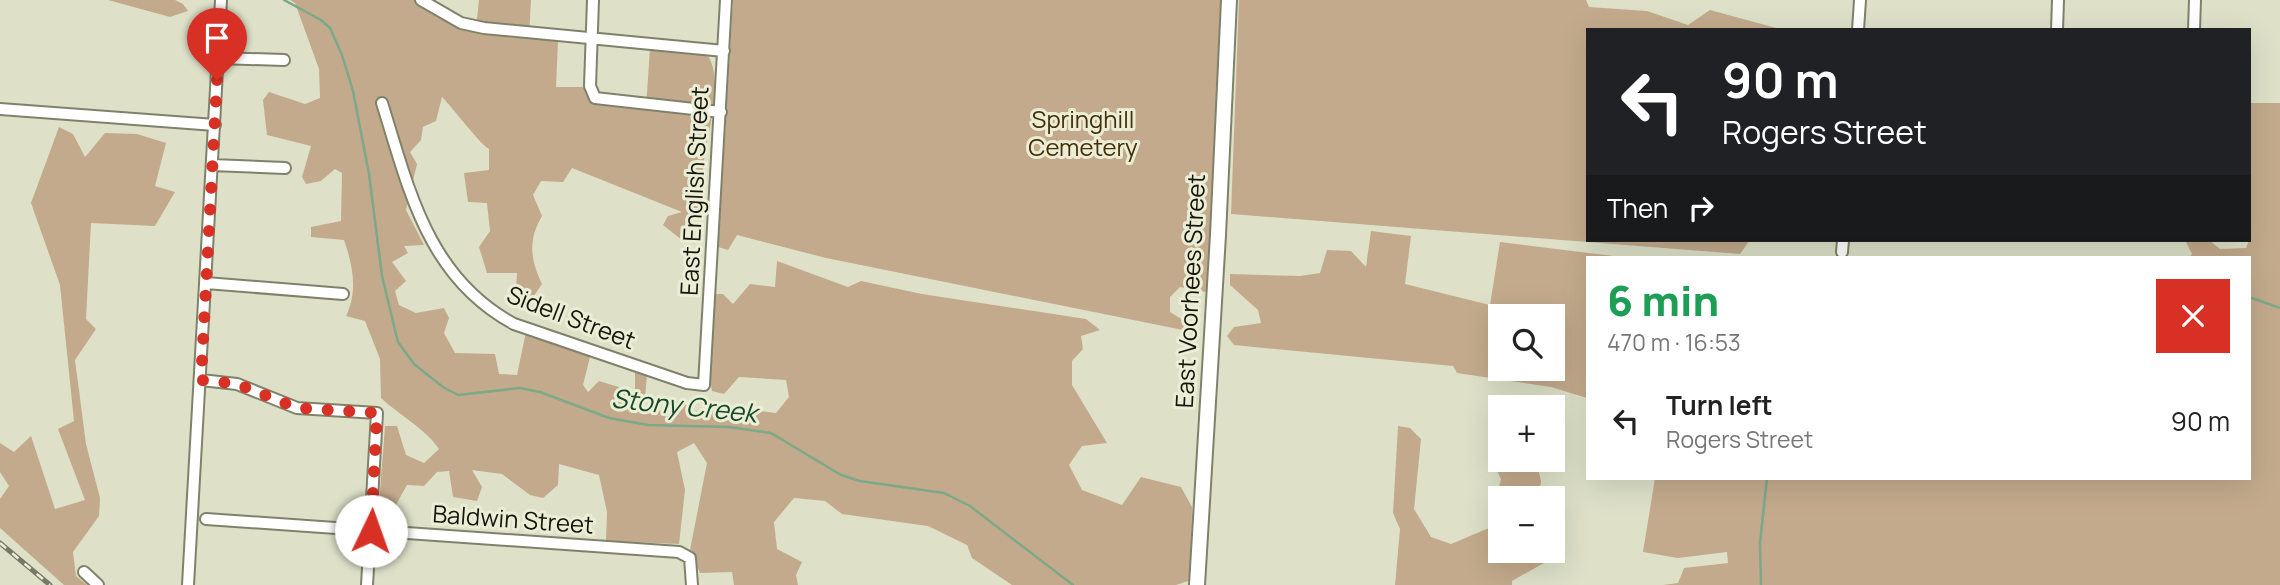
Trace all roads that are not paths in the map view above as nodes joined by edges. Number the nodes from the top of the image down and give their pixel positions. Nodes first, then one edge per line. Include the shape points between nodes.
1 (221, 0) edge
2 (421, 0) edge
3 (593, 0) edge
4 (726, 0) edge
5 (1228, 0) edge
6 (1860, 0) edge
7 (2058, 0) edge
8 (2196, 0) edge
9 (1858, 28) edge
10 (2056, 28) edge
11 (2194, 28) edge
12 (591, 41) junction
13 (724, 51) junction
14 (218, 58) junction
15 (284, 60) dead end
16 (382, 103) dead end
17 (0, 109) edge
18 (720, 112) junction
19 (215, 125) junction
20 (212, 165) junction
21 (285, 168) dead end
22 (1843, 242) edge
23 (1842, 253) dead end
24 (206, 283) junction
25 (343, 294) dead end
26 (201, 380) junction
27 (704, 385) joint
28 (206, 519) dead end
29 (371, 531) junction
30 (85, 572) dead end
31 (98, 585) edge
32 (188, 585) edge
33 (368, 585) edge
34 (692, 585) edge
35 (1197, 585) edge

1 - 14 street
2 - 12 street via 461,23
3 - 12 street
4 - 13 street, East English Street
5 - 35 main road, East Voorhees Street
6 - 9 street
7 - 10 street
8 - 11 street
12 - 13 street
12 - 18 street via 590,86 595,98
13 - 18 street, East English Street
14 - 15 street
14 - 19 street
16 - 27 street, Sidell Street via 416,212 430,240 445,263 493,313 559,340
17 - 19 street
18 - 27 street, East English Street
19 - 20 street
20 - 21 street
20 - 24 street
22 - 23 street
24 - 25 street
24 - 26 street
26 - 29 street via 237,384 297,408 377,413
26 - 32 street
28 - 29 street, Baldwin Street
29 - 33 street
29 - 34 street, Baldwin Street via 679,552 691,558
30 - 31 street

